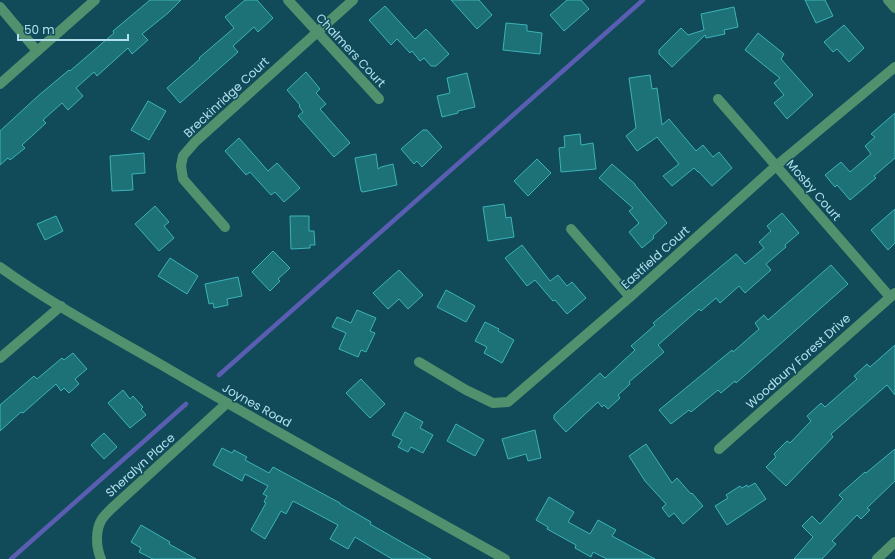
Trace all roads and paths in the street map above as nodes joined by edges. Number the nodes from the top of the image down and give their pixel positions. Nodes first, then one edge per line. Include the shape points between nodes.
1 (95, 0) edge
2 (288, 0) edge
3 (353, 0) edge
4 (888, 0) edge
5 (0, 7) edge
6 (895, 8) edge
7 (317, 32) junction
8 (37, 51) junction
9 (895, 67) edge
10 (0, 84) edge
11 (379, 99) dead end
12 (718, 100) dead end
13 (776, 166) junction
14 (225, 227) dead end
15 (571, 229) dead end
16 (0, 267) edge
17 (893, 295) edge
18 (630, 297) junction
19 (61, 306) junction
20 (0, 358) edge
21 (419, 362) dead end
22 (227, 403) junction
23 (719, 449) dead end
24 (895, 542) edge
25 (101, 559) edge
26 (505, 559) edge
27 (877, 559) edge

1 - 8 street
2 - 7 street, Chalmers Court
3 - 7 street, Breckinridge Court
4 - 6 street
5 - 8 street
7 - 11 street, Chalmers Court
7 - 14 street, Breckinridge Court via 195,142 183,156 183,179
8 - 10 street
9 - 13 street, Eastfield Court
12 - 13 street, Mosby Court
13 - 17 street, Mosby Court
13 - 18 street, Eastfield Court
15 - 18 street
16 - 19 street, Joynes Road
17 - 23 street, Woodbury Forest Drive
18 - 21 street, Eastfield Court via 508,402 493,403
19 - 20 street
19 - 22 street, Joynes Road
22 - 25 street, Sheralyn Place via 102,520 97,534 98,553
22 - 26 street, Joynes Road
24 - 27 street

